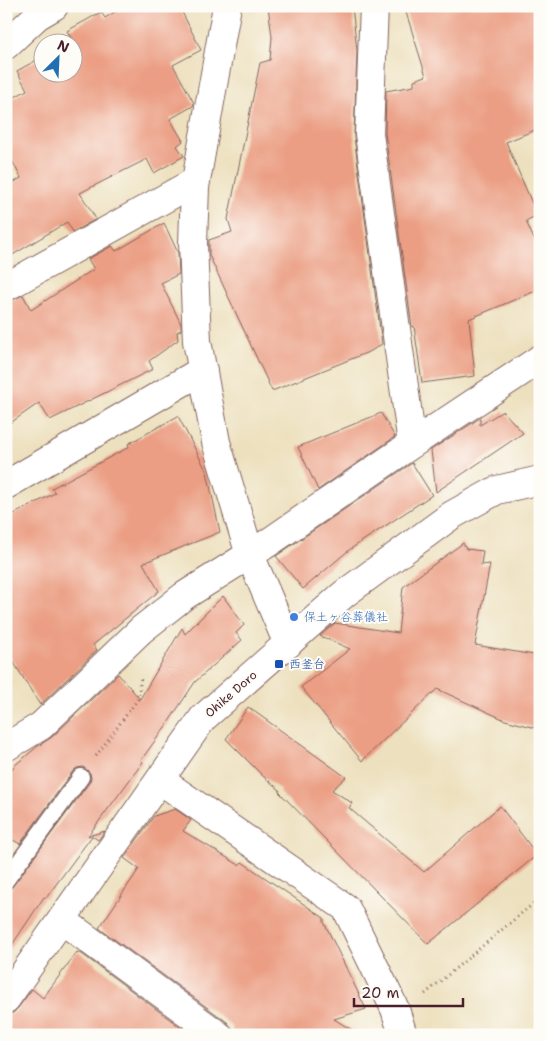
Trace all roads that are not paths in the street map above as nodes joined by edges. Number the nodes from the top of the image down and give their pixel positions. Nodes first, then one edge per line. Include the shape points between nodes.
1 (54, 6) edge
2 (227, 6) edge
3 (374, 6) edge
4 (6, 45) edge
5 (196, 181) junction
6 (6, 286) edge
7 (540, 359) edge
8 (203, 370) junction
9 (412, 444) junction
10 (540, 480) edge
11 (6, 485) edge
12 (250, 555) junction
13 (288, 644) junction
14 (6, 747) edge
15 (81, 777) road end
16 (160, 780) junction
17 (6, 880) edge
18 (62, 920) junction
19 (6, 999) edge
20 (400, 1026) edge
21 (218, 1035) edge

1 - 4 street via 37,16
2 - 5 street
3 - 9 street via 369,134
5 - 6 street
5 - 8 street via 193,243 198,341
7 - 9 street
8 - 11 street
8 - 12 street via 216,442
9 - 12 street
10 - 13 street, Ohike Doro via 497,490 452,515 344,594
12 - 13 street
12 - 14 street via 184,596 146,626 41,726
13 - 16 street, Ohike Doro via 203,718
15 - 17 lane
16 - 18 street, Ohike Doro
16 - 20 street via 346,908
18 - 19 street, Ohike Doro
18 - 21 street

